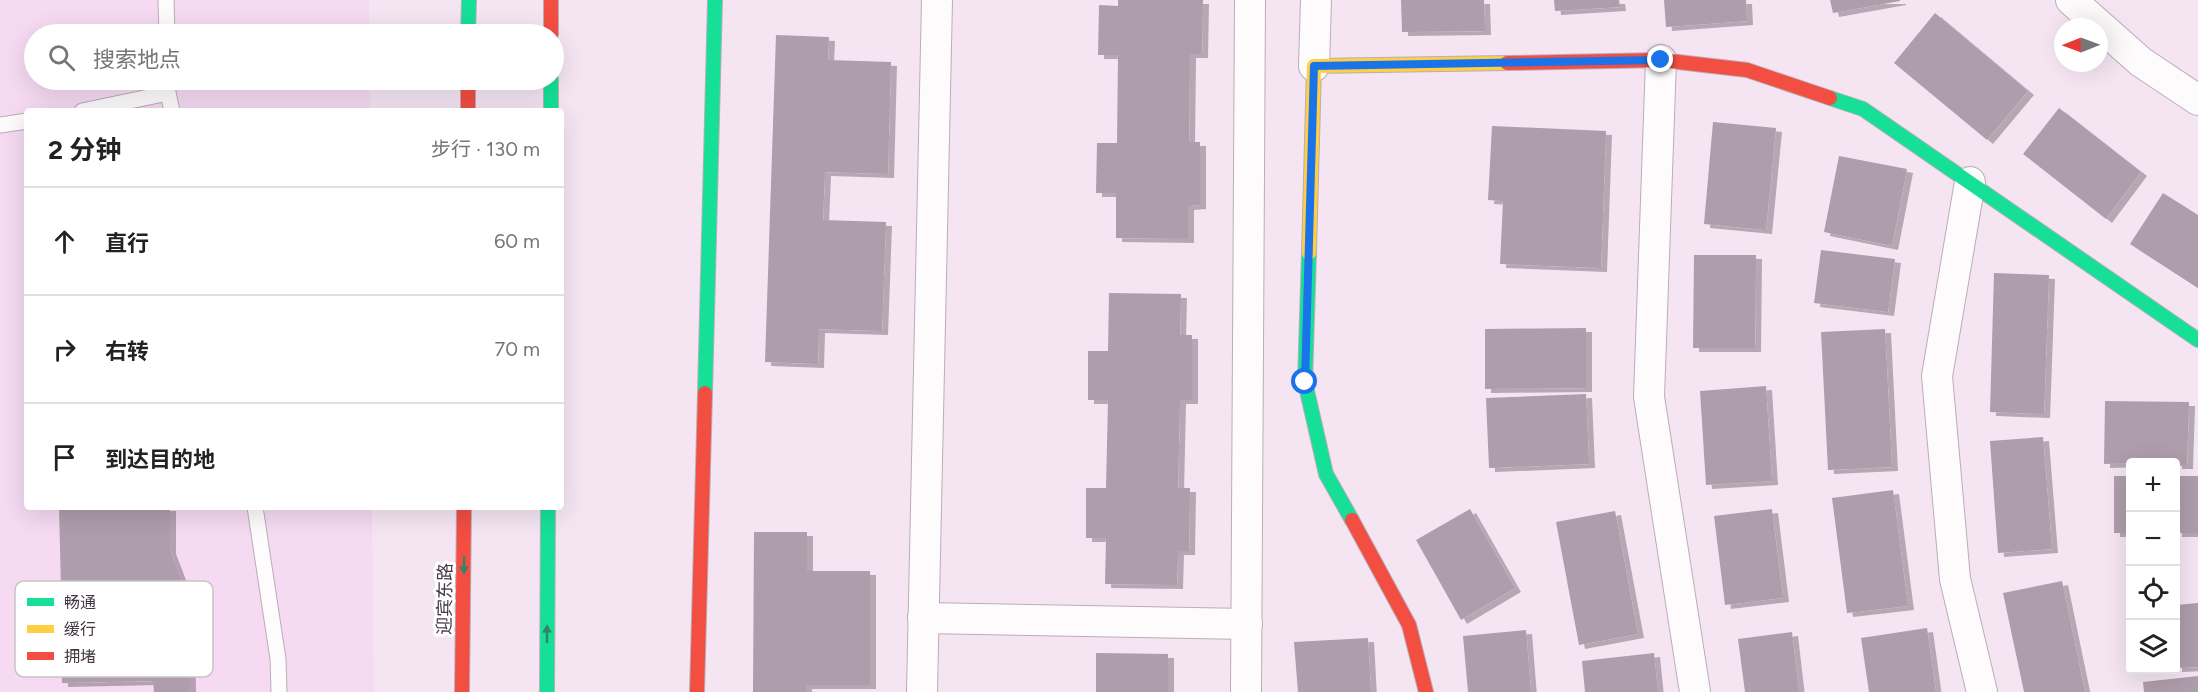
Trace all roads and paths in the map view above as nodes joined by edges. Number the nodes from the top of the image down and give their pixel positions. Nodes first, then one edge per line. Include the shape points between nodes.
1 (166, 0) edge
2 (469, 0) edge
3 (551, 0) edge
4 (715, 0) edge
5 (937, 0) edge
6 (1250, 0) edge
7 (1316, 0) edge
8 (2070, 0) edge
9 (166, 24) edge
10 (468, 24) edge
11 (551, 24) edge
12 (1661, 60) junction
13 (1314, 66) junction
14 (153, 90) edge
15 (168, 90) edge
16 (468, 90) edge
17 (551, 90) edge
18 (2198, 100) edge
19 (92, 108) edge
20 (171, 108) edge
21 (468, 108) edge
22 (550, 108) edge
23 (24, 122) edge
24 (0, 126) edge
25 (1970, 182) junction
26 (2198, 340) edge
27 (255, 510) edge
28 (464, 510) edge
29 (548, 510) edge
30 (923, 618) junction
31 (1247, 624) junction
32 (279, 692) edge
33 (462, 692) edge
34 (547, 692) edge
35 (697, 692) edge
36 (922, 692) edge
37 (1246, 692) edge
38 (1426, 692) edge
39 (1695, 692) edge
40 (1982, 692) edge

1 - 9 lane
2 - 10 main road
3 - 11 main road
4 - 35 main road
5 - 30 street
6 - 31 street
7 - 13 street
8 - 18 street via 2141,62
12 - 13 main road
12 - 25 main road via 1747,70 1863,109
12 - 39 street via 1649,397
13 - 38 main road via 1305,382 1326,474 1409,625
14 - 19 lane
15 - 20 lane
16 - 21 main road
17 - 22 main road
23 - 24 lane
25 - 26 main road
25 - 40 street via 1937,376 1954,579
27 - 32 lane via 278,660
28 -> 33 main road, 迎宾东路
34 -> 29 main road
30 - 31 street
30 - 36 street
31 - 37 street

